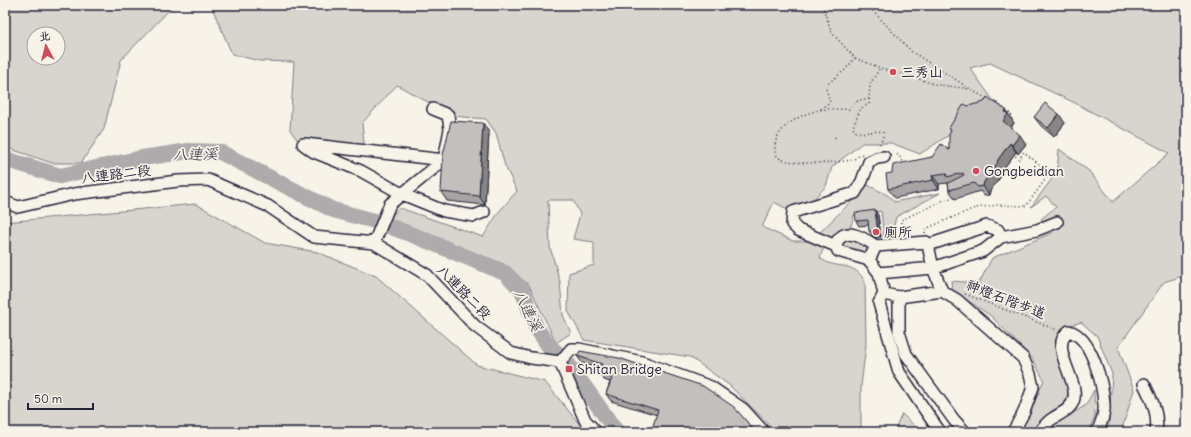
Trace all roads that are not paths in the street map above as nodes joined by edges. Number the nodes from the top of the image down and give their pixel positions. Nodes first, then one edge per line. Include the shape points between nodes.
1 (433, 109) dead end
2 (885, 153) road end
3 (444, 160) junction
4 (402, 194) junction
5 (5, 202) edge
6 (484, 212) dead end
7 (1056, 222) dead end
8 (1001, 237) junction
9 (374, 243) junction
10 (927, 244) junction
11 (836, 246) junction
12 (876, 246) junction
13 (868, 260) junction
14 (933, 268) junction
15 (879, 274) junction
16 (942, 291) junction
17 (884, 294) junction
18 (899, 297) junction
19 (560, 362) junction
20 (1144, 384) dead end
21 (596, 432) edge
22 (764, 432) edge
23 (940, 432) edge
24 (965, 432) edge
25 (1013, 432) edge
26 (1039, 432) edge
27 (1097, 432) edge
28 (1156, 432) edge

1 - 3 street via 448,115 450,129
2 - 11 street via 869,162 855,193 793,212 792,224 798,230
3 - 4 street
3 - 4 street via 303,144 314,152 361,171
4 - 6 street via 444,211 474,216
4 - 9 street via 390,204
5 - 9 street, 八連路二段 via 18,207 74,194 178,181 208,180 268,206 314,237
7 - 8 street via 1037,230
8 - 10 street via 998,230 987,226
8 - 14 street via 983,251
9 - 19 street, 八連路二段 via 427,275 475,326 511,353
10 - 12 street
10 - 14 street
11 - 12 street via 837,240 843,234 851,234
11 - 13 street via 838,251
12 - 13 street
13 - 15 street
14 - 15 street
14 - 16 street
15 - 17 street
16 - 18 street
16 - 25 street via 957,300 1023,358 1033,387
17 - 18 street
17 - 23 street via 879,303 899,372
18 - 24 street via 900,332 906,354
19 - 21 street via 585,420
19 - 22 street via 571,349 642,362 710,387 742,409
20 - 28 street via 1158,419
26 - 27 street via 1051,419 1070,407 1074,398 1062,348 1066,333 1069,331 1079,336 1094,358 1104,406 1102,422

